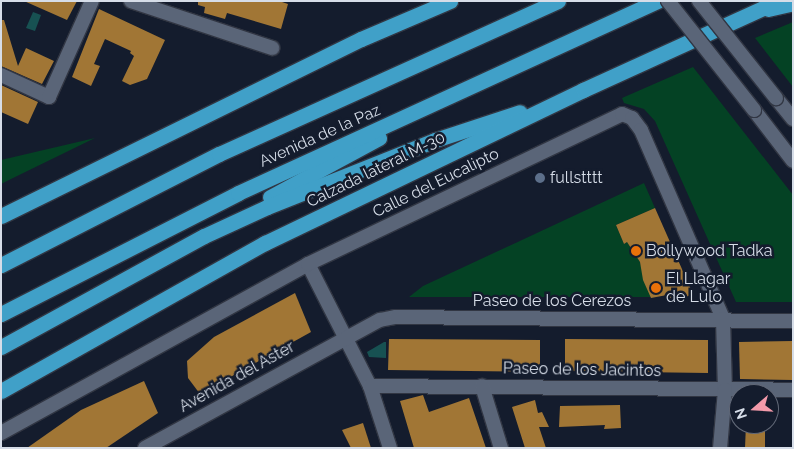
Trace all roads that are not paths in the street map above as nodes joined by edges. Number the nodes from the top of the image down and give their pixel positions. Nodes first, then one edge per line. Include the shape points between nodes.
1 (92, 1) edge
2 (130, 1) edge
3 (450, 1) edge
4 (558, 1) edge
5 (658, 1) edge
6 (668, 1) edge
7 (699, 1) edge
8 (778, 1) edge
9 (793, 3) edge
10 (757, 12) junction
11 (272, 48) dead end
12 (1, 75) edge
13 (583, 90) junction
14 (436, 103) junction
15 (793, 119) edge
16 (793, 161) edge
17 (1, 216) edge
18 (204, 236) junction
19 (308, 264) junction
20 (1, 265) edge
21 (1, 314) edge
22 (724, 319) junction
23 (793, 321) edge
24 (346, 337) junction
25 (1, 347) edge
26 (370, 386) junction
27 (482, 386) junction
28 (725, 390) junction
29 (793, 390) edge
30 (1, 391) edge
31 (1, 433) edge
32 (145, 448) edge
33 (390, 448) edge
34 (501, 448) edge
35 (720, 448) edge

1 - 12 street via 49,97
2 - 11 street
3 - 17 highway via 361,39
4 - 20 highway, Avenida de la Paz via 219,154
5 - 14 highway, Avenida de la Paz
6 - 16 street, bridge
7 - 15 street, bridge
8 - 10 highway, Calzada lateral M-30
9 - 10 highway
10 - 13 highway, Calzada lateral M-30
13 - 18 highway via 435,140
13 - 30 highway, Calzada lateral M-30 via 265,243
14 - 18 highway via 354,153 251,207
14 - 21 highway, Avenida de la Paz via 238,193
18 - 25 highway
19 - 22 street, Calle del Eucalipto via 622,114 632,118 641,130
19 - 24 street
19 - 31 street, Calle del Eucalipto
22 - 23 street, Paseo de los Cerezos
22 - 24 street, Paseo de los Cerezos via 396,317 380,320
22 - 28 street, Calle del Eucalipto
24 - 26 street
24 - 32 street, Avenida del Aster
26 - 27 street, Paseo de los Jacintos
26 - 33 street
27 - 28 street, Paseo de los Jacintos
27 - 34 street
28 - 29 street, Paseo de los Jacintos
28 - 35 street, Calle del Eucalipto

